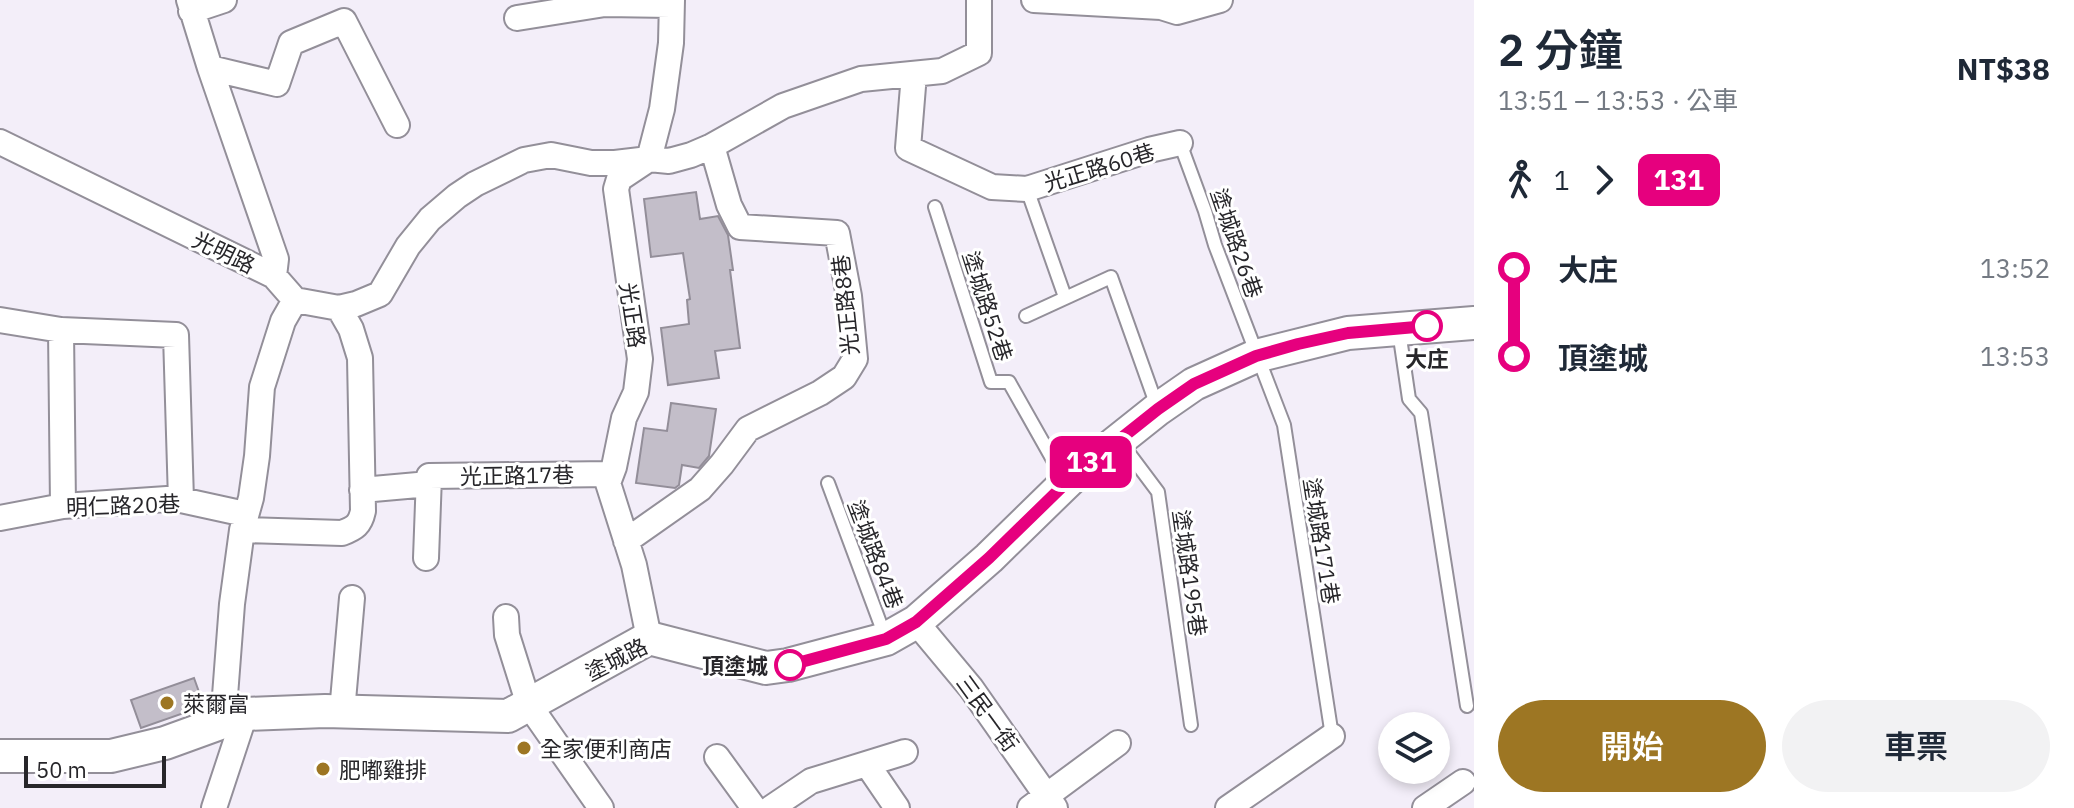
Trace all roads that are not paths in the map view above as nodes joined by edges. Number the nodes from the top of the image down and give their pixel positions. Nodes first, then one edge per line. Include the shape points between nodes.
1 (224, 0) edge
2 (979, 0) edge
3 (1034, 0) edge
4 (1220, 0) edge
5 (671, 3) edge
6 (190, 6) edge
7 (517, 18) dead end
8 (210, 68) junction
9 (914, 74) junction
10 (397, 125) dead end
11 (0, 142) edge
12 (1180, 143) joint
13 (712, 146) junction
14 (649, 159) junction
15 (1027, 189) junction
16 (935, 207) dead end
17 (274, 276) junction
18 (1065, 297) junction
19 (295, 300) junction
20 (339, 308) junction
21 (1026, 316) dead end
22 (0, 320) edge
23 (1474, 323) edge
24 (1399, 328) junction
25 (61, 330) junction
26 (1256, 356) junction
27 (1158, 409) junction
28 (1119, 440) junction
29 (611, 474) junction
30 (1070, 479) junction
31 (828, 483) dead end
32 (429, 484) junction
33 (362, 490) junction
34 (181, 500) junction
35 (63, 506) junction
36 (0, 518) edge
37 (244, 522) junction
38 (626, 541) junction
39 (426, 558) dead end
40 (352, 598) dead end
41 (916, 622) junction
42 (501, 627) dead end
43 (649, 638) junction
44 (886, 639) junction
45 (529, 705) junction
46 (1467, 706) dead end
47 (342, 712) junction
48 (234, 718) junction
49 (1191, 725) dead end
50 (1332, 736) joint
51 (1118, 743) dead end
52 (905, 752) dead end
53 (0, 756) edge
54 (717, 757) dead end
55 (867, 764) junction
56 (1463, 782) dead end
57 (1044, 804) edge
58 (214, 808) edge
59 (601, 808) edge
60 (754, 808) edge
61 (771, 808) edge
62 (897, 808) edge
63 (1228, 808) edge
64 (1425, 808) edge

1 - 6 street
2 - 9 street via 979,53 942,71
3 - 4 street via 1177,12
5 - 7 street via 605,4
5 - 14 street via 662,109
6 - 8 street, 光明路
8 - 10 street via 277,84 291,43 344,21
8 - 17 street, 光明路 via 276,259
9 - 13 street via 861,79 783,106
9 - 15 street, 光正路60巷 via 908,148 992,187
11 - 17 street, 光明路
12 - 15 street, 光正路60巷
12 - 26 lane, 塗城路26巷
13 - 14 street via 669,161
13 - 38 street, 光正路8巷 via 740,227 837,233 855,359 844,377 820,393 748,429 700,489
14 - 20 street via 591,163 551,155 511,166 475,184 430,219 380,294
14 - 29 street, 光正路 via 619,179 616,189 640,359 636,392
15 - 18 lane
16 - 30 lane, 塗城路52巷 via 991,382 1009,382 1057,467
17 - 19 street
18 - 21 lane
18 - 27 lane via 1111,277
19 - 20 street
19 - 37 street via 262,387 257,456
20 - 33 street via 360,358
22 - 25 street
23 - 24 street, 塗城路
24 - 26 street, 塗城路 via 1348,333
24 - 46 lane via 1409,399 1421,413
25 - 34 street via 176,335
25 - 35 street
26 - 27 street, 塗城路 via 1194,384
26 - 50 lane, 塗城路171巷 via 1284,425
27 - 28 street, 塗城路
28 - 30 street, 塗城路
28 - 49 lane, 塗城路195巷 via 1158,492
29 - 32 street, 光正路17巷 via 429,476
29 - 38 street, 光正路 via 609,490
30 - 41 street, 塗城路
31 - 44 lane, 塗城路84巷
32 - 33 street, 光正路17巷
32 - 39 street, 光正路17巷
33 - 37 street via 361,521 342,533
34 - 35 street, 明仁路20巷
34 - 37 street, 明仁路20巷
35 - 36 street, 明仁路20巷
37 - 48 street via 232,604
38 - 43 street, 光正路
40 - 47 street
41 - 44 street, 塗城路
41 - 57 street, 三民一街 via 971,688
42 - 45 street
43 - 44 street, 塗城路 via 766,668
43 - 45 street, 塗城路
45 - 47 street, 塗城路 via 508,716
45 - 59 street
47 - 48 street, 塗城路
48 - 53 street, 塗城路 via 111,756
48 - 58 street via 225,780
50 - 63 street
51 - 57 street
52 - 55 street
54 - 60 street
55 - 61 street via 811,781
55 - 62 street
56 - 64 street

